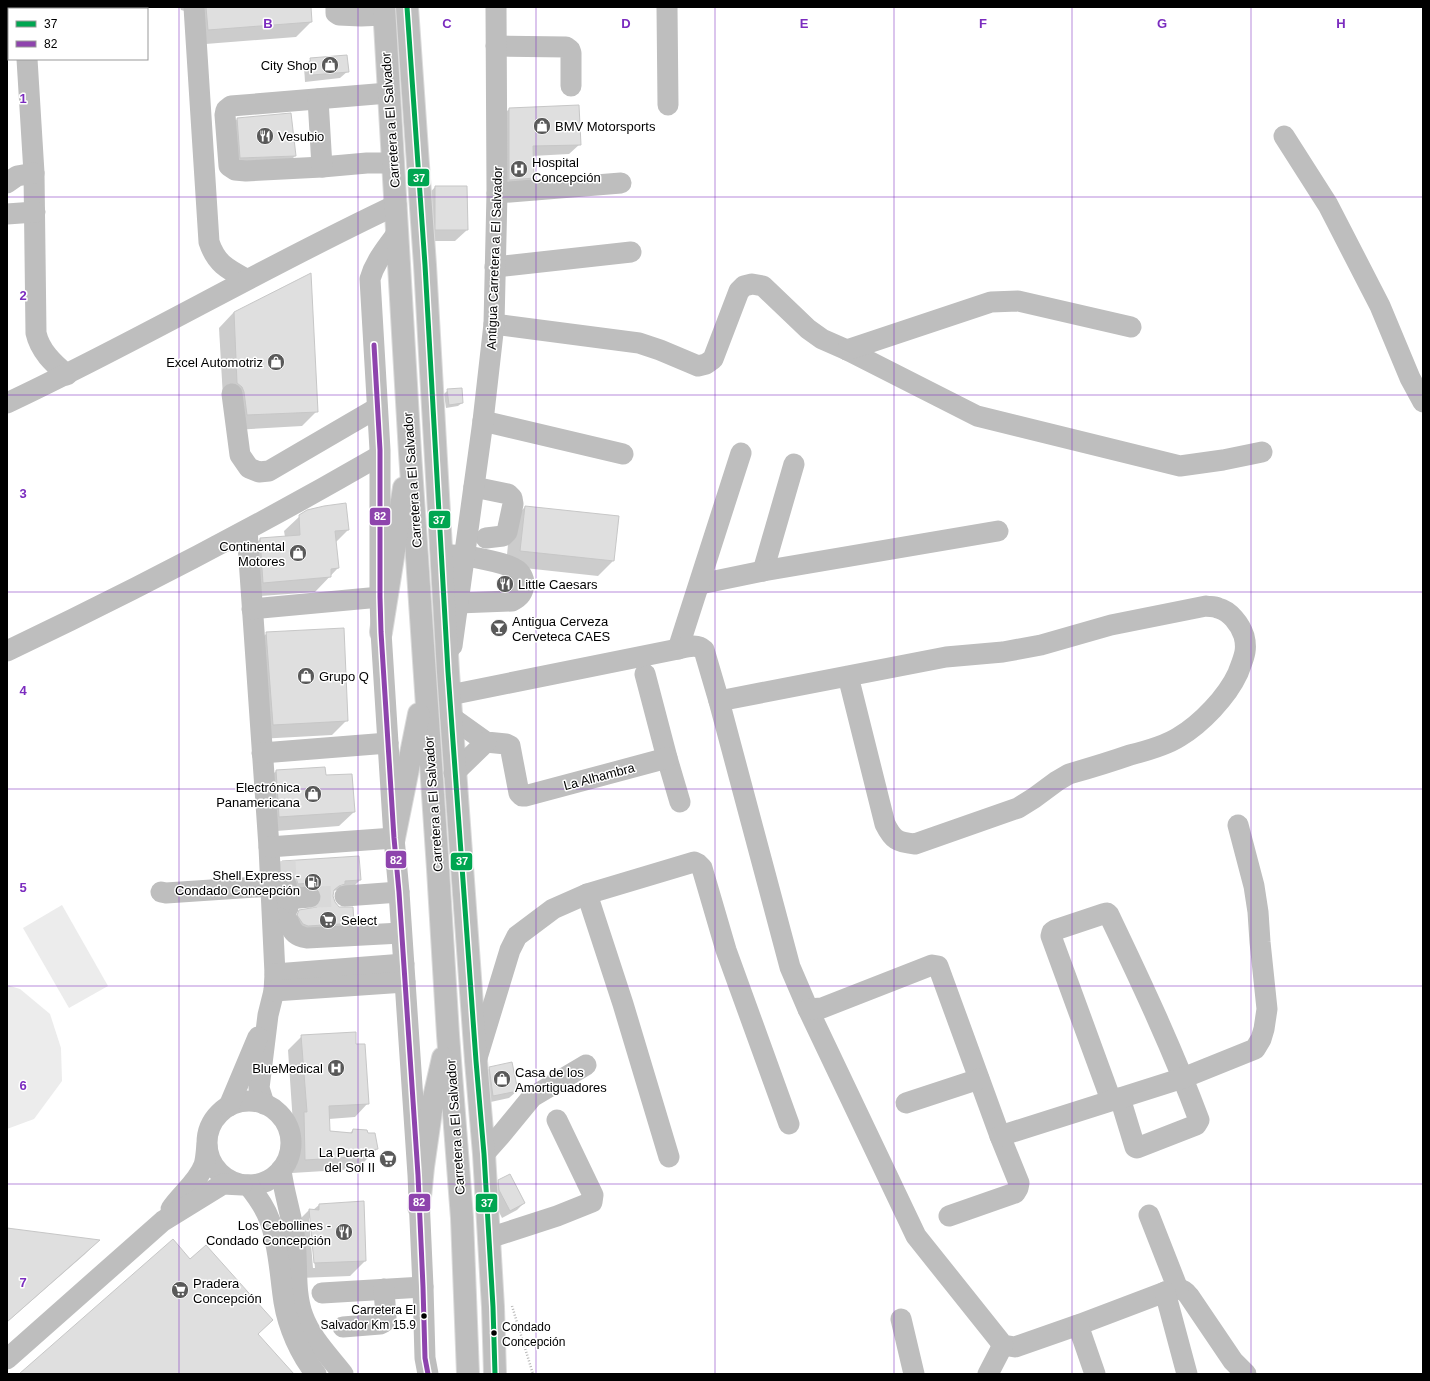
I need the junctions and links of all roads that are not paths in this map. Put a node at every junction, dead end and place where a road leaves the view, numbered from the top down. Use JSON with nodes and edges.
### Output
{"nodes":[{"id":1,"x":194,"y":7,"type":"edge"},
{"id":2,"x":336,"y":7,"type":"edge"},
{"id":3,"x":407,"y":7,"type":"edge"},
{"id":4,"x":496,"y":7,"type":"edge"},
{"id":5,"x":667,"y":7,"type":"edge"},
{"id":6,"x":384,"y":11,"type":"edge"},
{"id":7,"x":496,"y":46,"type":"junction"},
{"id":8,"x":27,"y":60,"type":"edge"},
{"id":9,"x":572,"y":86,"type":"dead end"},
{"id":10,"x":388,"y":92,"type":"junction"},
{"id":11,"x":318,"y":98,"type":"junction"},
{"id":12,"x":668,"y":105,"type":"dead end"},
{"id":13,"x":1284,"y":136,"type":"dead end"},
{"id":14,"x":393,"y":163,"type":"junction"},
{"id":15,"x":322,"y":167,"type":"junction"},
{"id":16,"x":34,"y":173,"type":"junction"},
{"id":17,"x":7,"y":183,"type":"edge"},
{"id":18,"x":621,"y":183,"type":"dead end"},
{"id":19,"x":497,"y":193,"type":"junction"},
{"id":20,"x":420,"y":198,"type":"junction"},
{"id":21,"x":395,"y":202,"type":"junction"},
{"id":22,"x":35,"y":212,"type":"junction"},
{"id":23,"x":7,"y":214,"type":"edge"},
{"id":24,"x":397,"y":233,"type":"junction"},
{"id":25,"x":631,"y":252,"type":"dead end"},
{"id":26,"x":495,"y":267,"type":"junction"},
{"id":27,"x":246,"y":279,"type":"junction"},
{"id":28,"x":494,"y":324,"type":"junction"},
{"id":29,"x":1131,"y":327,"type":"dead end"},
{"id":30,"x":847,"y":350,"type":"junction"},
{"id":31,"x":66,"y":375,"type":"junction"},
{"id":32,"x":232,"y":394,"type":"dead end"},
{"id":33,"x":1423,"y":402,"type":"edge"},
{"id":34,"x":7,"y":403,"type":"edge"},
{"id":35,"x":377,"y":408,"type":"junction"},
{"id":36,"x":483,"y":421,"type":"junction"},
{"id":37,"x":1262,"y":452,"type":"dead end"},
{"id":38,"x":410,"y":453,"type":"junction"},
{"id":39,"x":741,"y":453,"type":"dead end"},
{"id":40,"x":623,"y":454,"type":"dead end"},
{"id":41,"x":379,"y":456,"type":"junction"},
{"id":42,"x":794,"y":464,"type":"dead end"},
{"id":43,"x":474,"y":487,"type":"junction"},
{"id":44,"x":246,"y":530,"type":"junction"},
{"id":45,"x":998,"y":531,"type":"dead end"},
{"id":46,"x":486,"y":538,"type":"dead end"},
{"id":47,"x":441,"y":555,"type":"junction"},
{"id":48,"x":465,"y":555,"type":"junction"},
{"id":49,"x":763,"y":571,"type":"junction"},
{"id":50,"x":700,"y":584,"type":"junction"},
{"id":51,"x":380,"y":597,"type":"junction"},
{"id":52,"x":458,"y":602,"type":"junction"},
{"id":53,"x":252,"y":609,"type":"junction"},
{"id":54,"x":381,"y":632,"type":"junction"},
{"id":55,"x":678,"y":649,"type":"junction"},
{"id":56,"x":7,"y":651,"type":"edge"},
{"id":57,"x":448,"y":672,"type":"junction"},
{"id":58,"x":645,"y":674,"type":"dead end"},
{"id":59,"x":848,"y":676,"type":"junction"},
{"id":60,"x":425,"y":687,"type":"junction"},
{"id":61,"x":450,"y":695,"type":"junction"},
{"id":62,"x":719,"y":701,"type":"junction"},
{"id":63,"x":451,"y":717,"type":"junction"},
{"id":64,"x":486,"y":742,"type":"junction"},
{"id":65,"x":388,"y":743,"type":"junction"},
{"id":66,"x":262,"y":753,"type":"junction"},
{"id":67,"x":667,"y":758,"type":"junction"},
{"id":68,"x":454,"y":773,"type":"junction"},
{"id":69,"x":680,"y":802,"type":"dead end"},
{"id":70,"x":1238,"y":825,"type":"dead end"},
{"id":71,"x":394,"y":838,"type":"junction"},
{"id":72,"x":279,"y":851,"type":"junction"},
{"id":73,"x":161,"y":892,"type":"dead end"},
{"id":74,"x":399,"y":892,"type":"junction"},
{"id":75,"x":587,"y":894,"type":"junction"},
{"id":76,"x":345,"y":896,"type":"tunnel mouth"},
{"id":77,"x":310,"y":897,"type":"tunnel mouth"},
{"id":78,"x":284,"y":900,"type":"junction"},
{"id":79,"x":401,"y":933,"type":"junction"},
{"id":80,"x":404,"y":973,"type":"junction"},
{"id":81,"x":275,"y":982,"type":"junction"},
{"id":82,"x":494,"y":998,"type":"junction"},
{"id":83,"x":472,"y":1004,"type":"junction"},
{"id":84,"x":808,"y":1009,"type":"junction"},
{"id":85,"x":268,"y":1015,"type":"junction"},
{"id":86,"x":448,"y":1035,"type":"junction"},
{"id":87,"x":476,"y":1061,"type":"junction"},
{"id":88,"x":586,"y":1065,"type":"dead end"},
{"id":89,"x":1183,"y":1078,"type":"junction"},
{"id":90,"x":979,"y":1079,"type":"junction"},
{"id":91,"x":1116,"y":1099,"type":"junction"},
{"id":92,"x":906,"y":1103,"type":"dead end"},
{"id":93,"x":264,"y":1104,"type":"junction"},
{"id":94,"x":229,"y":1106,"type":"junction"},
{"id":95,"x":557,"y":1120,"type":"dead end"},
{"id":96,"x":789,"y":1124,"type":"dead end"},
{"id":97,"x":1000,"y":1136,"type":"junction"},
{"id":98,"x":206,"y":1146,"type":"junction"},
{"id":99,"x":484,"y":1154,"type":"junction"},
{"id":100,"x":669,"y":1156,"type":"dead end"},
{"id":101,"x":281,"y":1170,"type":"junction"},
{"id":102,"x":245,"y":1185,"type":"junction"},
{"id":103,"x":419,"y":1207,"type":"junction"},
{"id":104,"x":1149,"y":1215,"type":"dead end"},
{"id":105,"x":949,"y":1216,"type":"dead end"},
{"id":106,"x":163,"y":1221,"type":"junction"},
{"id":107,"x":489,"y":1238,"type":"junction"},
{"id":108,"x":296,"y":1265,"type":"junction"},
{"id":109,"x":423,"y":1287,"type":"junction"},
{"id":110,"x":384,"y":1289,"type":"junction"},
{"id":111,"x":1171,"y":1290,"type":"junction"},
{"id":112,"x":322,"y":1293,"type":"dead end"},
{"id":113,"x":284,"y":1303,"type":"junction"},
{"id":114,"x":901,"y":1319,"type":"dead end"},
{"id":115,"x":1078,"y":1325,"type":"junction"},
{"id":116,"x":342,"y":1327,"type":"dead end"},
{"id":117,"x":1003,"y":1345,"type":"junction"},
{"id":118,"x":7,"y":1359,"type":"edge"},
{"id":119,"x":423,"y":1369,"type":"edge"},
{"id":120,"x":316,"y":1374,"type":"edge"},
{"id":121,"x":343,"y":1374,"type":"edge"},
{"id":122,"x":468,"y":1374,"type":"edge"},
{"id":123,"x":495,"y":1374,"type":"edge"},
{"id":124,"x":914,"y":1374,"type":"edge"},
{"id":125,"x":988,"y":1374,"type":"edge"},
{"id":126,"x":1095,"y":1374,"type":"edge"},
{"id":127,"x":1187,"y":1374,"type":"edge"},
{"id":128,"x":1246,"y":1374,"type":"edge"}],
"edges":[{"from":1,"to":27,"type":"street"},
{"from":2,"to":6,"type":"street"},
{"from":3,"to":20,"type":"highway","name":"Carretera a El Salvador"},
{"from":4,"to":7,"type":"street","name":"Antigua Carretera a El Salvador"},
{"from":5,"to":12,"type":"street"},
{"from":6,"to":10,"type":"highway","name":"Carretera a El Salvador"},
{"from":7,"to":9,"type":"street"},
{"from":7,"to":19,"type":"street","name":"Antigua Carretera a El Salvador"},
{"from":8,"to":16,"type":"street"},
{"from":10,"to":11,"type":"street"},
{"from":10,"to":14,"type":"highway","name":"Carretera a El Salvador"},
{"from":11,"to":15,"type":"street"},
{"from":11,"to":15,"type":"street"},
{"from":13,"to":33,"type":"street"},
{"from":14,"to":15,"type":"street"},
{"from":14,"to":21,"type":"highway","name":"Carretera a El Salvador"},
{"from":16,"to":17,"type":"street"},
{"from":16,"to":22,"type":"street"},
{"from":18,"to":19,"type":"street"},
{"from":19,"to":26,"type":"street","name":"Antigua Carretera a El Salvador"},
{"from":20,"to":21,"type":"highway"},
{"from":20,"to":47,"type":"highway","name":"Carretera a El Salvador"},
{"from":21,"to":24,"type":"highway","name":"Carretera a El Salvador"},
{"from":21,"to":27,"type":"street"},
{"from":22,"to":23,"type":"street"},
{"from":22,"to":31,"type":"street"},
{"from":24,"to":35,"type":"street"},
{"from":24,"to":38,"type":"highway","name":"Carretera a El Salvador"},
{"from":25,"to":26,"type":"street"},
{"from":26,"to":28,"type":"street","name":"Antigua Carretera a El Salvador"},
{"from":27,"to":31,"type":"street"},
{"from":28,"to":30,"type":"street"},
{"from":28,"to":36,"type":"street","name":"Antigua Carretera a El Salvador"},
{"from":29,"to":30,"type":"street"},
{"from":30,"to":37,"type":"street"},
{"from":31,"to":34,"type":"street"},
{"from":32,"to":35,"type":"street"},
{"from":35,"to":41,"type":"street"},
{"from":36,"to":40,"type":"street"},
{"from":36,"to":43,"type":"street","name":"Antigua Carretera a El Salvador"},
{"from":38,"to":54,"type":"highway"},
{"from":38,"to":60,"type":"highway","name":"Carretera a El Salvador"},
{"from":39,"to":50,"type":"street"},
{"from":41,"to":44,"type":"street"},
{"from":41,"to":51,"type":"street"},
{"from":42,"to":49,"type":"street"},
{"from":43,"to":46,"type":"street"},
{"from":43,"to":48,"type":"street","name":"Antigua Carretera a El Salvador"},
{"from":44,"to":53,"type":"street"},
{"from":44,"to":56,"type":"street"},
{"from":45,"to":49,"type":"street"},
{"from":47,"to":48,"type":"street"},
{"from":47,"to":57,"type":"highway","name":"Carretera a El Salvador"},
{"from":48,"to":52,"type":"street","name":"Antigua Carretera a El Salvador"},
{"from":48,"to":52,"type":"street"},
{"from":49,"to":50,"type":"street"},
{"from":50,"to":55,"type":"street"},
{"from":51,"to":53,"type":"street"},
{"from":51,"to":54,"type":"street"},
{"from":52,"to":57,"type":"street","name":"Antigua Carretera a El Salvador"},
{"from":53,"to":66,"type":"street"},
{"from":54,"to":65,"type":"street"},
{"from":55,"to":61,"type":"street"},
{"from":55,"to":62,"type":"street"},
{"from":57,"to":61,"type":"highway","name":"Carretera a El Salvador"},
{"from":58,"to":67,"type":"street"},
{"from":59,"to":59,"type":"street"},
{"from":59,"to":62,"type":"street"},
{"from":60,"to":71,"type":"highway"},
{"from":60,"to":86,"type":"highway","name":"Carretera a El Salvador"},
{"from":61,"to":63,"type":"highway","name":"Carretera a El Salvador"},
{"from":62,"to":84,"type":"street"},
{"from":63,"to":64,"type":"street","name":"La Alhambra"},
{"from":63,"to":68,"type":"highway","name":"Carretera a El Salvador"},
{"from":64,"to":67,"type":"street","name":"La Alhambra"},
{"from":64,"to":68,"type":"street"},
{"from":65,"to":66,"type":"street"},
{"from":65,"to":71,"type":"street"},
{"from":66,"to":72,"type":"street"},
{"from":67,"to":69,"type":"street"},
{"from":68,"to":83,"type":"highway","name":"Carretera a El Salvador"},
{"from":70,"to":89,"type":"street"},
{"from":71,"to":72,"type":"street"},
{"from":71,"to":74,"type":"street"},
{"from":72,"to":78,"type":"street"},
{"from":73,"to":78,"type":"street"},
{"from":74,"to":76,"type":"street"},
{"from":74,"to":79,"type":"street"},
{"from":75,"to":82,"type":"street"},
{"from":75,"to":96,"type":"street"},
{"from":75,"to":100,"type":"street"},
{"from":77,"to":78,"type":"street"},
{"from":78,"to":79,"type":"street"},
{"from":78,"to":81,"type":"street"},
{"from":79,"to":80,"type":"street"},
{"from":80,"to":81,"type":"street"},
{"from":80,"to":103,"type":"street"},
{"from":81,"to":85,"type":"street"},
{"from":82,"to":83,"type":"street"},
{"from":82,"to":87,"type":"street"},
{"from":83,"to":87,"type":"highway","name":"Carretera a El Salvador"},
{"from":84,"to":90,"type":"street"},
{"from":84,"to":117,"type":"street"},
{"from":85,"to":93,"type":"street"},
{"from":85,"to":94,"type":"street"},
{"from":86,"to":103,"type":"highway"},
{"from":86,"to":122,"type":"highway","name":"Carretera a El Salvador"},
{"from":87,"to":99,"type":"highway","name":"Carretera a El Salvador"},
{"from":88,"to":99,"type":"street"},
{"from":89,"to":91,"type":"street"},
{"from":89,"to":91,"type":"street"},
{"from":89,"to":91,"type":"street"},
{"from":90,"to":92,"type":"street"},
{"from":90,"to":97,"type":"street"},
{"from":91,"to":97,"type":"street"},
{"from":93,"to":94,"type":"street"},
{"from":93,"to":101,"type":"street"},
{"from":94,"to":98,"type":"street"},
{"from":95,"to":107,"type":"street"},
{"from":97,"to":105,"type":"street"},
{"from":98,"to":102,"type":"street"},
{"from":98,"to":106,"type":"street"},
{"from":99,"to":107,"type":"highway","name":"Carretera a El Salvador"},
{"from":101,"to":102,"type":"street"},
{"from":101,"to":108,"type":"street"},
{"from":102,"to":106,"type":"street"},
{"from":102,"to":113,"type":"street"},
{"from":103,"to":109,"type":"street"},
{"from":104,"to":111,"type":"street"},
{"from":106,"to":118,"type":"street"},
{"from":107,"to":123,"type":"highway","name":"Carretera a El Salvador"},
{"from":108,"to":113,"type":"street"},
{"from":108,"to":121,"type":"street"},
{"from":109,"to":110,"type":"street"},
{"from":109,"to":119,"type":"street"},
{"from":110,"to":112,"type":"street"},
{"from":110,"to":116,"type":"street"},
{"from":111,"to":115,"type":"street"},
{"from":111,"to":127,"type":"street"},
{"from":111,"to":128,"type":"street"},
{"from":113,"to":120,"type":"street"},
{"from":114,"to":124,"type":"street"},
{"from":115,"to":117,"type":"street"},
{"from":115,"to":126,"type":"street"},
{"from":117,"to":125,"type":"street"}]}
